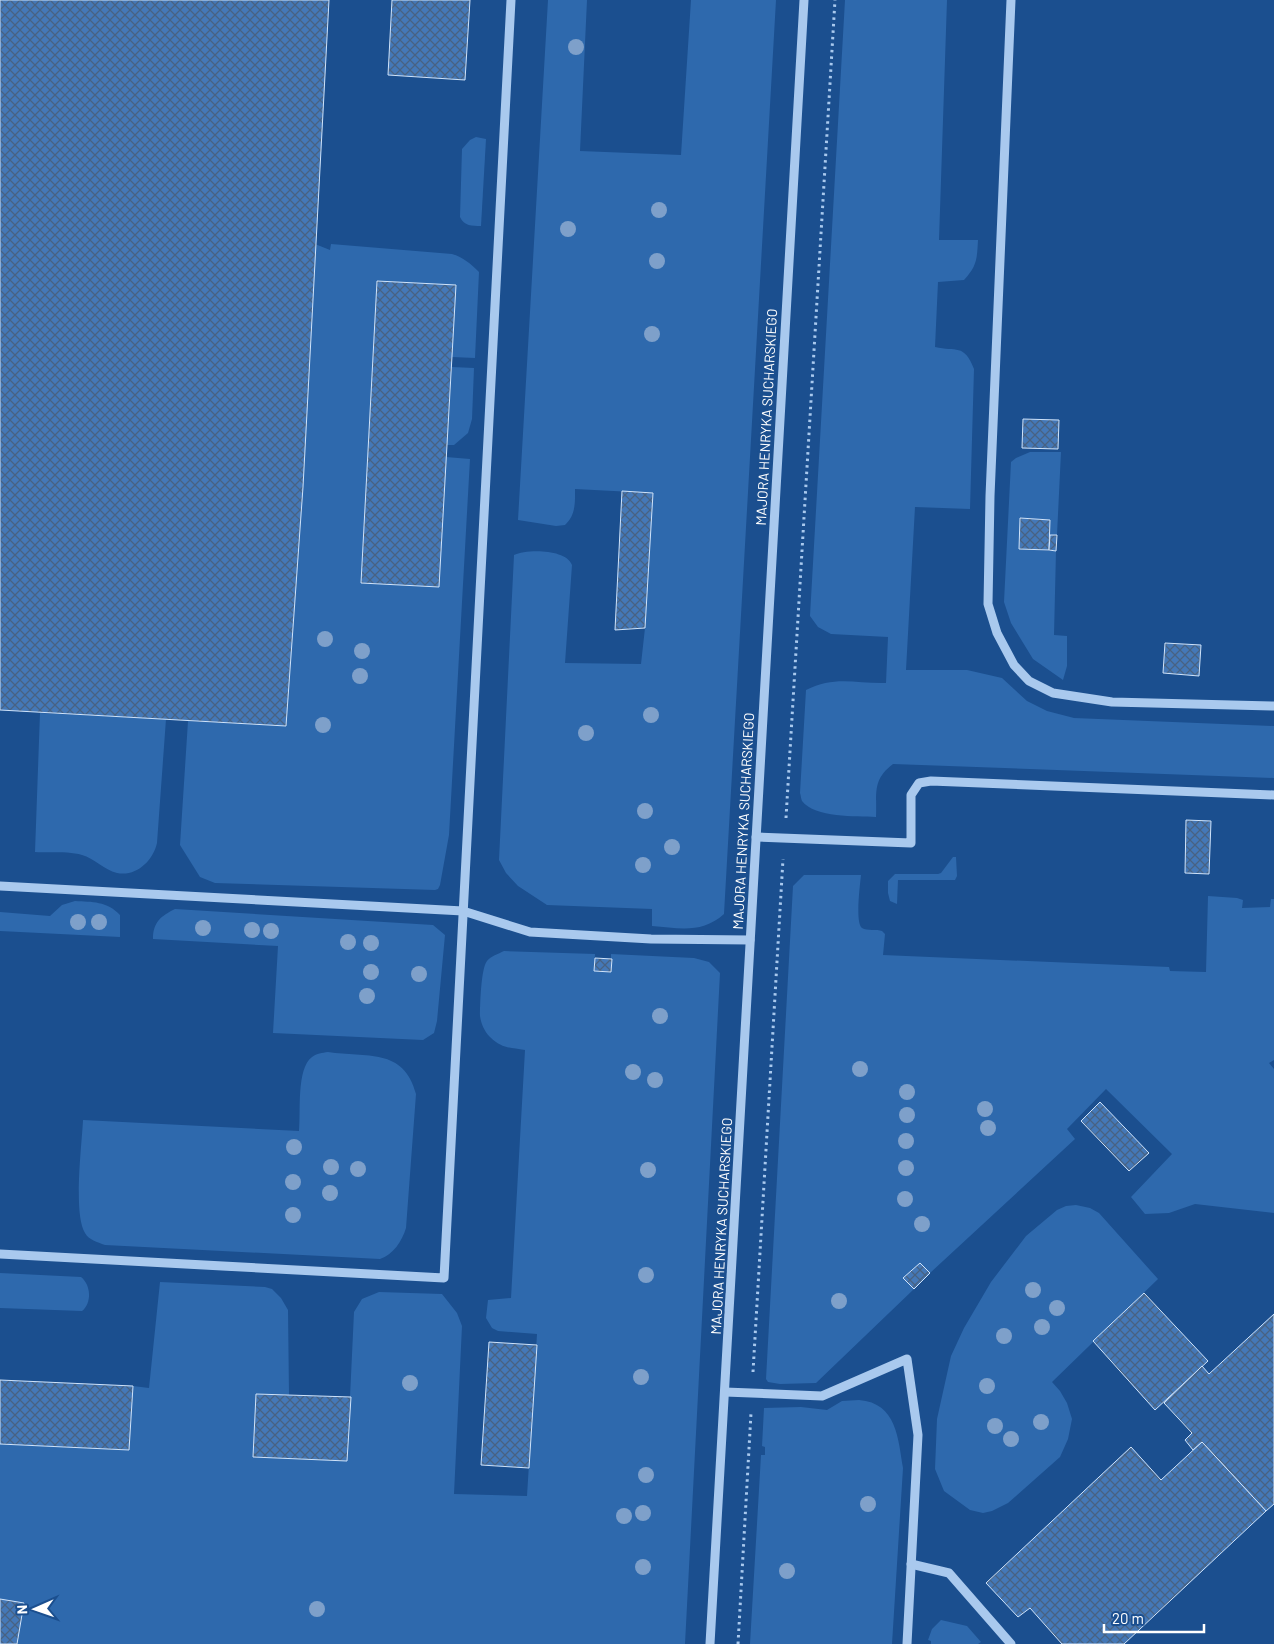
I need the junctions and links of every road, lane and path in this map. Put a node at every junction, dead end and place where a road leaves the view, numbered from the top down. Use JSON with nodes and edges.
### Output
{"nodes":[{"id":1,"x":511,"y":0,"type":"edge"},
{"id":2,"x":804,"y":0,"type":"edge"},
{"id":3,"x":1012,"y":0,"type":"edge"},
{"id":4,"x":1274,"y":706,"type":"edge"},
{"id":5,"x":1274,"y":795,"type":"edge"},
{"id":6,"x":756,"y":837,"type":"junction"},
{"id":7,"x":0,"y":886,"type":"edge"},
{"id":8,"x":463,"y":911,"type":"junction"},
{"id":9,"x":750,"y":940,"type":"junction"},
{"id":10,"x":0,"y":1254,"type":"edge"},
{"id":11,"x":725,"y":1392,"type":"junction"},
{"id":12,"x":911,"y":1564,"type":"junction"},
{"id":13,"x":710,"y":1644,"type":"edge"},
{"id":14,"x":907,"y":1644,"type":"edge"},
{"id":15,"x":1010,"y":1644,"type":"edge"}],
"edges":[{"from":1,"to":8,"type":"street"},
{"from":2,"to":6,"type":"street","name":"MAJORA HENRYKA SUCHARSKIEGO"},
{"from":3,"to":4,"type":"street"},
{"from":5,"to":6,"type":"street"},
{"from":6,"to":9,"type":"street","name":"MAJORA HENRYKA SUCHARSKIEGO"},
{"from":7,"to":8,"type":"street"},
{"from":8,"to":9,"type":"street"},
{"from":8,"to":10,"type":"street"},
{"from":9,"to":11,"type":"street","name":"MAJORA HENRYKA SUCHARSKIEGO"},
{"from":11,"to":12,"type":"street"},
{"from":11,"to":13,"type":"street","name":"MAJORA HENRYKA SUCHARSKIEGO"},
{"from":12,"to":14,"type":"street"},
{"from":12,"to":15,"type":"street"}]}
